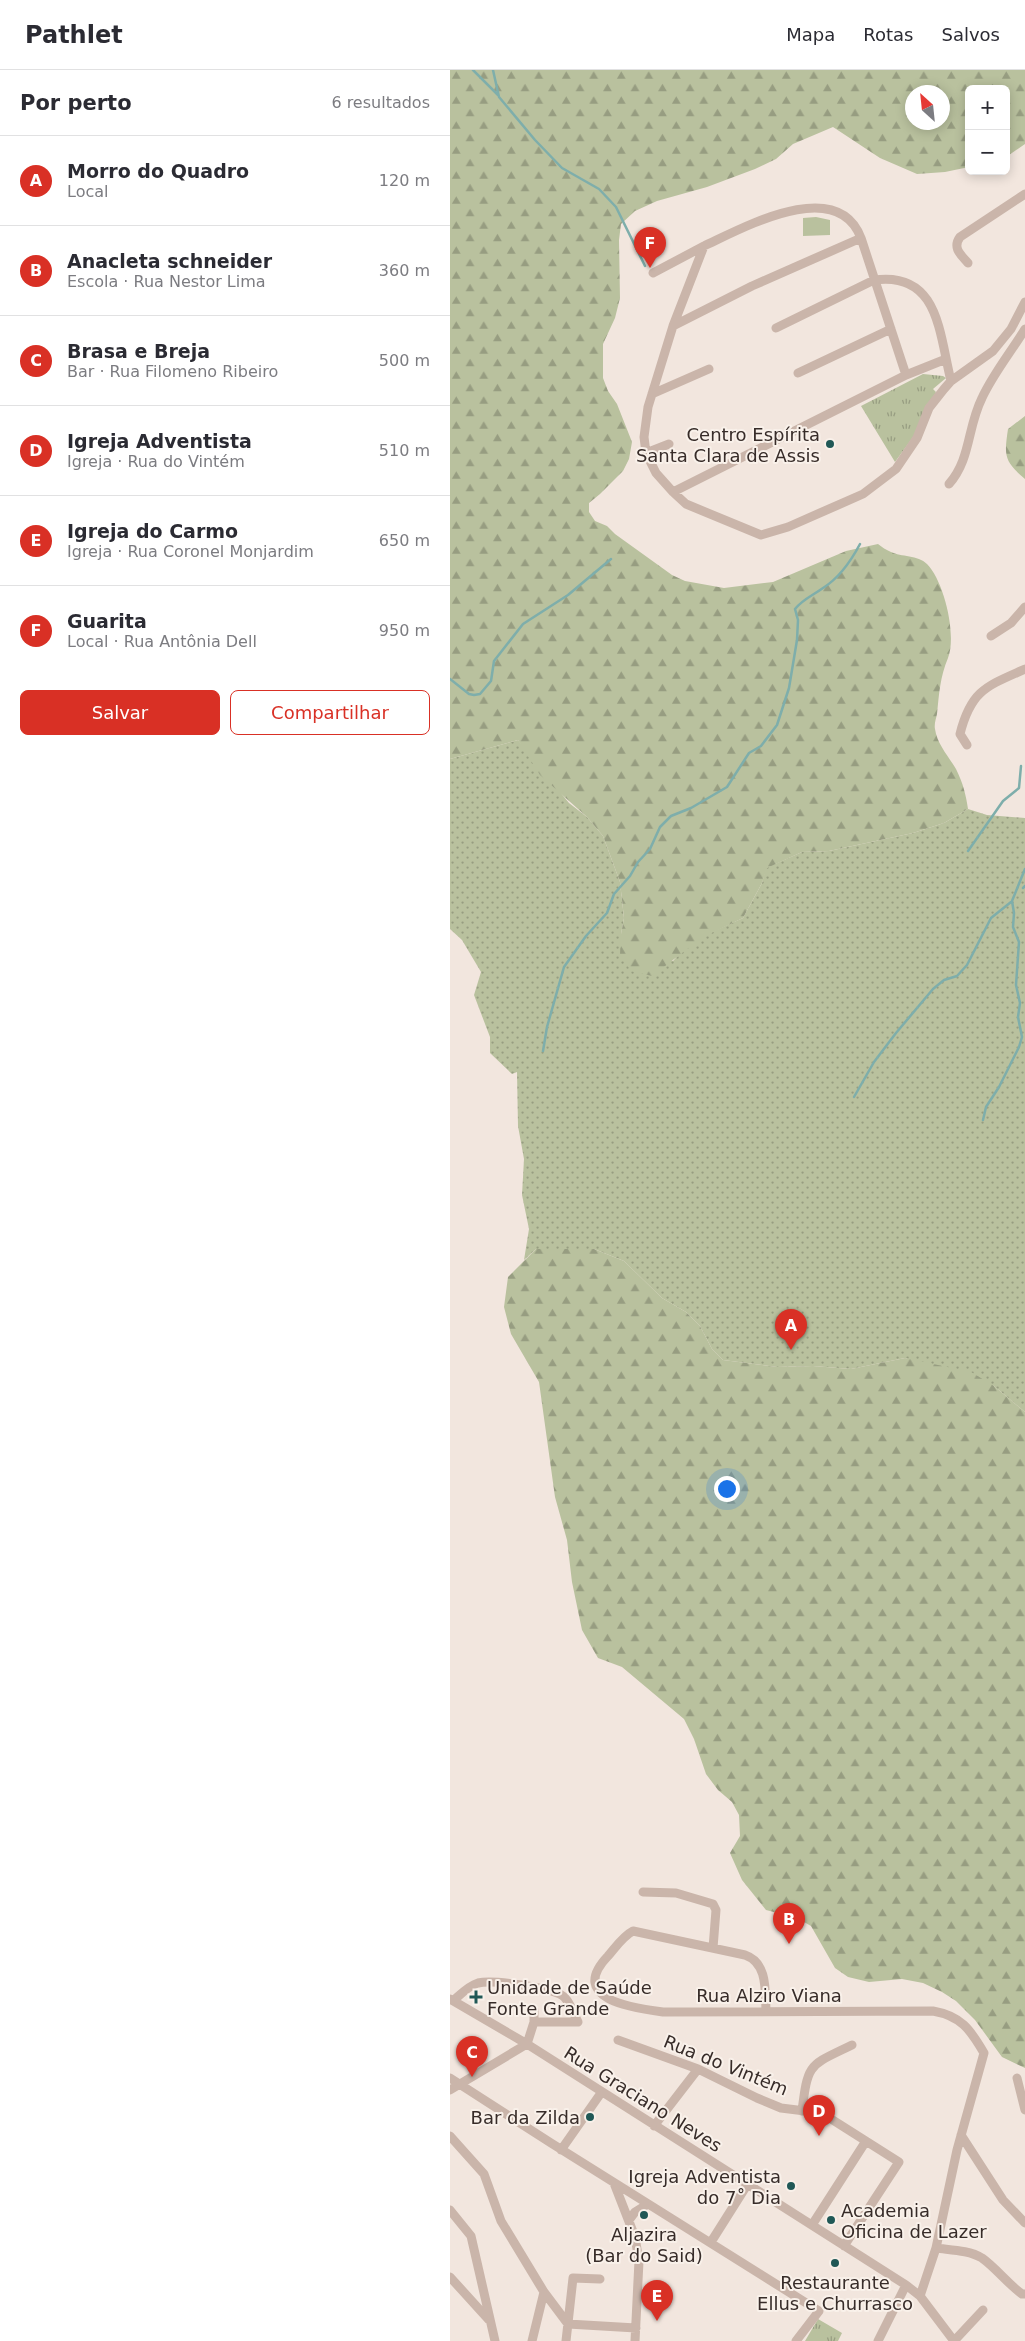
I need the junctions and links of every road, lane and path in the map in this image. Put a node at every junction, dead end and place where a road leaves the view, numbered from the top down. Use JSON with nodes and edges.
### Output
{"nodes":[{"id":1,"x":1025,"y":194,"type":"edge"},
{"id":2,"x":859,"y":234,"type":"junction"},
{"id":3,"x":704,"y":246,"type":"junction"},
{"id":4,"x":968,"y":263,"type":"dead end"},
{"id":5,"x":653,"y":273,"type":"dead end"},
{"id":6,"x":874,"y":280,"type":"junction"},
{"id":7,"x":1025,"y":302,"type":"edge"},
{"id":8,"x":673,"y":326,"type":"junction"},
{"id":9,"x":776,"y":328,"type":"dead end"},
{"id":10,"x":891,"y":329,"type":"junction"},
{"id":11,"x":1025,"y":329,"type":"edge"},
{"id":12,"x":946,"y":359,"type":"junction"},
{"id":13,"x":709,"y":369,"type":"dead end"},
{"id":14,"x":798,"y":374,"type":"dead end"},
{"id":15,"x":906,"y":375,"type":"junction"},
{"id":16,"x":951,"y":380,"type":"junction"},
{"id":17,"x":652,"y":394,"type":"junction"},
{"id":18,"x":669,"y":444,"type":"dead end"},
{"id":19,"x":646,"y":453,"type":"junction"},
{"id":20,"x":949,"y":484,"type":"dead end"},
{"id":21,"x":672,"y":492,"type":"junction"},
{"id":22,"x":1025,"y":607,"type":"edge"},
{"id":23,"x":990,"y":636,"type":"dead end"},
{"id":24,"x":1025,"y":669,"type":"edge"},
{"id":25,"x":967,"y":745,"type":"dead end"},
{"id":26,"x":644,"y":1892,"type":"dead end"},
{"id":27,"x":713,"y":1948,"type":"junction"},
{"id":28,"x":451,"y":2000,"type":"edge"},
{"id":29,"x":534,"y":2010,"type":"dead end"},
{"id":30,"x":766,"y":2011,"type":"junction"},
{"id":31,"x":534,"y":2022,"type":"junction"},
{"id":32,"x":618,"y":2040,"type":"dead end"},
{"id":33,"x":527,"y":2044,"type":"junction"},
{"id":34,"x":852,"y":2045,"type":"dead end"},
{"id":35,"x":698,"y":2069,"type":"junction"},
{"id":36,"x":450,"y":2078,"type":"edge"},
{"id":37,"x":1017,"y":2078,"type":"dead end"},
{"id":38,"x":460,"y":2084,"type":"junction"},
{"id":39,"x":450,"y":2090,"type":"edge"},
{"id":40,"x":601,"y":2092,"type":"junction"},
{"id":41,"x":1025,"y":2110,"type":"edge"},
{"id":42,"x":802,"y":2111,"type":"junction"},
{"id":43,"x":654,"y":2126,"type":"junction"},
{"id":44,"x":961,"y":2135,"type":"junction"},
{"id":45,"x":450,"y":2136,"type":"edge"},
{"id":46,"x":866,"y":2141,"type":"junction"},
{"id":47,"x":562,"y":2150,"type":"junction"},
{"id":48,"x":614,"y":2183,"type":"junction"},
{"id":49,"x":747,"y":2185,"type":"junction"},
{"id":50,"x":648,"y":2204,"type":"junction"},
{"id":51,"x":450,"y":2210,"type":"edge"},
{"id":52,"x":629,"y":2220,"type":"junction"},
{"id":53,"x":1025,"y":2223,"type":"edge"},
{"id":54,"x":812,"y":2225,"type":"junction"},
{"id":55,"x":711,"y":2242,"type":"junction"},
{"id":56,"x":844,"y":2246,"type":"junction"},
{"id":57,"x":936,"y":2248,"type":"junction"},
{"id":58,"x":450,"y":2277,"type":"edge"},
{"id":59,"x":600,"y":2280,"type":"dead end"},
{"id":60,"x":906,"y":2285,"type":"junction"},
{"id":61,"x":544,"y":2292,"type":"junction"},
{"id":62,"x":1025,"y":2294,"type":"edge"},
{"id":63,"x":920,"y":2296,"type":"junction"},
{"id":64,"x":983,"y":2310,"type":"dead end"},
{"id":65,"x":489,"y":2320,"type":"junction"},
{"id":66,"x":568,"y":2324,"type":"junction"},
{"id":67,"x":636,"y":2328,"type":"junction"},
{"id":68,"x":495,"y":2341,"type":"edge"},
{"id":69,"x":532,"y":2341,"type":"edge"},
{"id":70,"x":566,"y":2341,"type":"edge"},
{"id":71,"x":635,"y":2341,"type":"edge"},
{"id":72,"x":796,"y":2341,"type":"edge"},
{"id":73,"x":878,"y":2341,"type":"edge"},
{"id":74,"x":954,"y":2341,"type":"edge"}],
"edges":[{"from":1,"to":4,"type":"street"},
{"from":2,"to":3,"type":"street"},
{"from":2,"to":6,"type":"street"},
{"from":2,"to":8,"type":"street"},
{"from":3,"to":5,"type":"street"},
{"from":3,"to":8,"type":"street"},
{"from":6,"to":9,"type":"street"},
{"from":6,"to":10,"type":"street"},
{"from":6,"to":12,"type":"street"},
{"from":7,"to":16,"type":"street"},
{"from":8,"to":17,"type":"street"},
{"from":10,"to":14,"type":"street"},
{"from":10,"to":15,"type":"street"},
{"from":11,"to":20,"type":"street"},
{"from":12,"to":15,"type":"street"},
{"from":12,"to":16,"type":"street"},
{"from":13,"to":17,"type":"street"},
{"from":15,"to":21,"type":"street"},
{"from":16,"to":21,"type":"street"},
{"from":17,"to":19,"type":"street"},
{"from":18,"to":19,"type":"street"},
{"from":19,"to":21,"type":"street"},
{"from":22,"to":23,"type":"street"},
{"from":24,"to":25,"type":"street"},
{"from":26,"to":27,"type":"street"},
{"from":27,"to":30,"type":"street"},
{"from":27,"to":30,"type":"street","name":"Rua Alziro Viana"},
{"from":28,"to":31,"type":"street"},
{"from":28,"to":33,"type":"street","name":"Rua Graciano Neves"},
{"from":29,"to":31,"type":"street"},
{"from":30,"to":44,"type":"street","name":"Rua Alziro Viana"},
{"from":31,"to":33,"type":"street"},
{"from":32,"to":35,"type":"street","name":"Rua do Vintém"},
{"from":33,"to":38,"type":"street"},
{"from":33,"to":40,"type":"street","name":"Rua Graciano Neves"},
{"from":34,"to":42,"type":"street"},
{"from":35,"to":42,"type":"street","name":"Rua do Vintém"},
{"from":35,"to":43,"type":"street"},
{"from":36,"to":38,"type":"street"},
{"from":37,"to":41,"type":"street"},
{"from":38,"to":39,"type":"street"},
{"from":38,"to":47,"type":"street"},
{"from":40,"to":43,"type":"street","name":"Rua Graciano Neves"},
{"from":40,"to":47,"type":"street"},
{"from":42,"to":46,"type":"street","name":"Rua do Vintém"},
{"from":43,"to":49,"type":"street","name":"Rua Graciano Neves"},
{"from":44,"to":53,"type":"street"},
{"from":44,"to":57,"type":"street"},
{"from":45,"to":61,"type":"street"},
{"from":46,"to":54,"type":"street"},
{"from":46,"to":56,"type":"street","name":"Rua do Vintém"},
{"from":47,"to":48,"type":"street"},
{"from":48,"to":50,"type":"street"},
{"from":48,"to":52,"type":"street"},
{"from":49,"to":54,"type":"street","name":"Rua Graciano Neves"},
{"from":49,"to":55,"type":"street"},
{"from":50,"to":52,"type":"street"},
{"from":50,"to":55,"type":"street"},
{"from":51,"to":65,"type":"street"},
{"from":52,"to":67,"type":"street"},
{"from":54,"to":56,"type":"street","name":"Rua Graciano Neves"},
{"from":55,"to":72,"type":"street"},
{"from":56,"to":60,"type":"street","name":"Rua Graciano Neves"},
{"from":57,"to":62,"type":"street"},
{"from":57,"to":63,"type":"street"},
{"from":58,"to":65,"type":"street"},
{"from":59,"to":66,"type":"street"},
{"from":60,"to":63,"type":"street","name":"Rua Graciano Neves"},
{"from":60,"to":73,"type":"street"},
{"from":61,"to":66,"type":"street"},
{"from":61,"to":69,"type":"street"},
{"from":63,"to":74,"type":"street","name":"Rua Graciano Neves"},
{"from":64,"to":74,"type":"street"},
{"from":65,"to":68,"type":"street"},
{"from":66,"to":67,"type":"street"},
{"from":66,"to":70,"type":"street"},
{"from":67,"to":71,"type":"street"}]}
